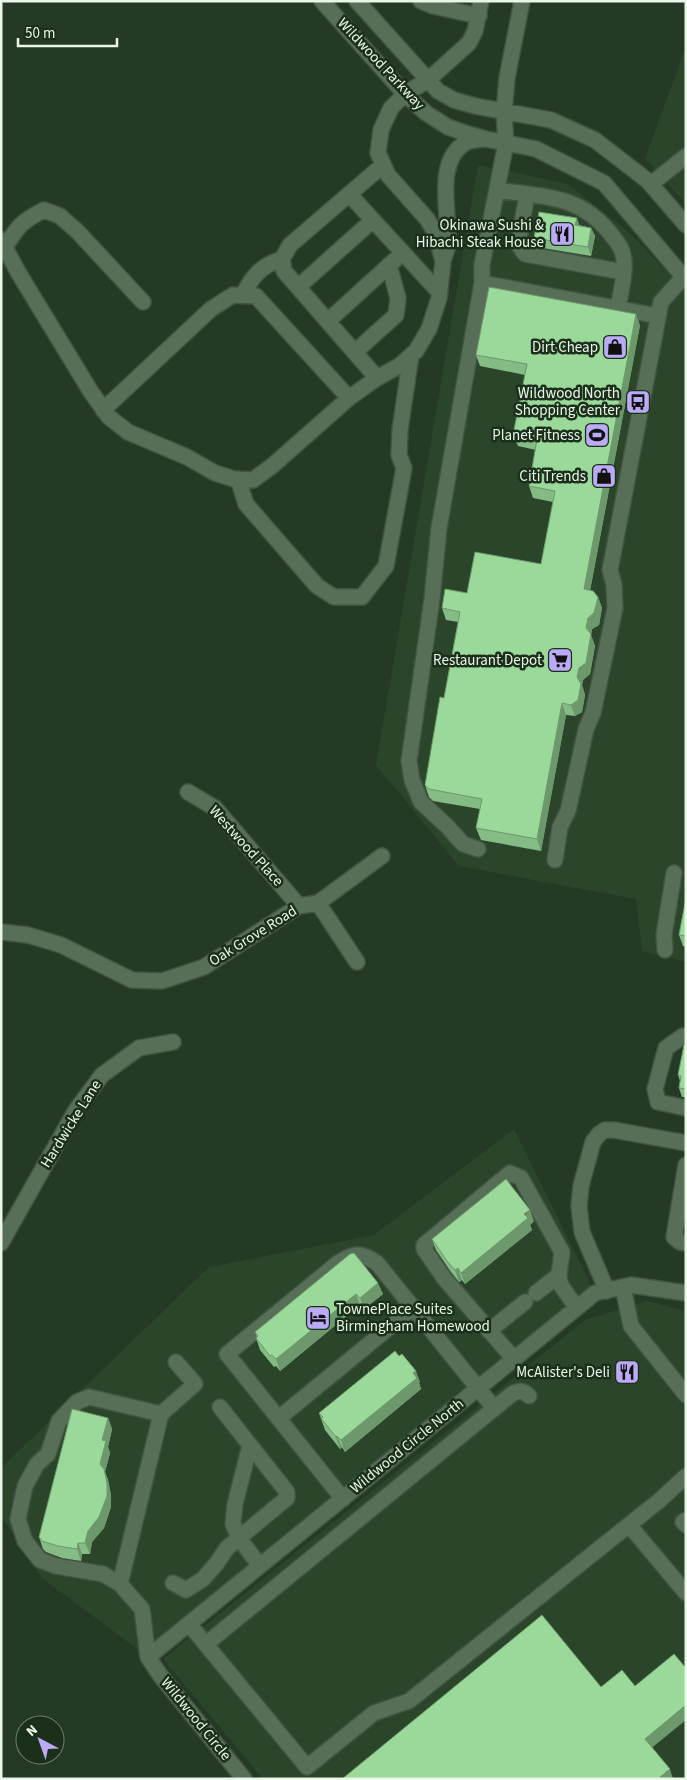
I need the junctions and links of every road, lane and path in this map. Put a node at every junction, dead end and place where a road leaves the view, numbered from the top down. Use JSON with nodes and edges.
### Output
{"nodes":[{"id":1,"x":322,"y":1,"type":"edge"},
{"id":2,"x":357,"y":1,"type":"edge"},
{"id":3,"x":420,"y":1,"type":"edge"},
{"id":4,"x":522,"y":1,"type":"edge"},
{"id":5,"x":444,"y":5,"type":"edge"},
{"id":6,"x":480,"y":9,"type":"edge"},
{"id":7,"x":428,"y":80,"type":"junction"},
{"id":8,"x":405,"y":94,"type":"junction"},
{"id":9,"x":504,"y":112,"type":"junction"},
{"id":10,"x":486,"y":139,"type":"junction"},
{"id":11,"x":506,"y":143,"type":"junction"},
{"id":12,"x":686,"y":156,"type":"edge"},
{"id":13,"x":383,"y":165,"type":"junction"},
{"id":14,"x":651,"y":184,"type":"junction"},
{"id":15,"x":497,"y":190,"type":"junction"},
{"id":16,"x":349,"y":194,"type":"junction"},
{"id":17,"x":527,"y":195,"type":"junction"},
{"id":18,"x":684,"y":219,"type":"edge"},
{"id":19,"x":373,"y":220,"type":"junction"},
{"id":20,"x":3,"y":244,"type":"edge"},
{"id":21,"x":403,"y":252,"type":"junction"},
{"id":22,"x":282,"y":259,"type":"junction"},
{"id":23,"x":444,"y":261,"type":"junction"},
{"id":24,"x":389,"y":265,"type":"junction"},
{"id":25,"x":624,"y":272,"type":"junction"},
{"id":26,"x":685,"y":276,"type":"edge"},
{"id":27,"x":482,"y":283,"type":"junction"},
{"id":28,"x":298,"y":287,"type":"junction"},
{"id":29,"x":439,"y":292,"type":"junction"},
{"id":30,"x":243,"y":296,"type":"junction"},
{"id":31,"x":143,"y":302,"type":"dead end"},
{"id":32,"x":618,"y":309,"type":"junction"},
{"id":33,"x":658,"y":316,"type":"junction"},
{"id":34,"x":328,"y":320,"type":"junction"},
{"id":35,"x":355,"y":352,"type":"junction"},
{"id":36,"x":411,"y":355,"type":"junction"},
{"id":37,"x":377,"y":378,"type":"junction"},
{"id":38,"x":349,"y":398,"type":"junction"},
{"id":39,"x":103,"y":410,"type":"junction"},
{"id":40,"x":238,"y":479,"type":"junction"},
{"id":41,"x":188,"y":792,"type":"dead end"},
{"id":42,"x":478,"y":849,"type":"dead end"},
{"id":43,"x":382,"y":856,"type":"dead end"},
{"id":44,"x":556,"y":860,"type":"dead end"},
{"id":45,"x":674,"y":873,"type":"edge"},
{"id":46,"x":318,"y":903,"type":"junction"},
{"id":47,"x":299,"y":906,"type":"junction"},
{"id":48,"x":1,"y":932,"type":"edge"},
{"id":49,"x":665,"y":950,"type":"dead end"},
{"id":50,"x":357,"y":962,"type":"dead end"},
{"id":51,"x":686,"y":1036,"type":"edge"},
{"id":52,"x":173,"y":1042,"type":"dead end"},
{"id":53,"x":686,"y":1108,"type":"edge"},
{"id":54,"x":686,"y":1144,"type":"edge"},
{"id":55,"x":686,"y":1165,"type":"edge"},
{"id":56,"x":1,"y":1243,"type":"edge"},
{"id":57,"x":686,"y":1243,"type":"edge"},
{"id":58,"x":559,"y":1275,"type":"junction"},
{"id":59,"x":622,"y":1287,"type":"junction"},
{"id":60,"x":606,"y":1290,"type":"junction"},
{"id":61,"x":686,"y":1293,"type":"edge"},
{"id":62,"x":414,"y":1307,"type":"junction"},
{"id":63,"x":577,"y":1308,"type":"junction"},
{"id":64,"x":489,"y":1331,"type":"junction"},
{"id":65,"x":514,"y":1359,"type":"junction"},
{"id":66,"x":176,"y":1362,"type":"dead end"},
{"id":67,"x":478,"y":1388,"type":"junction"},
{"id":68,"x":529,"y":1396,"type":"dead end"},
{"id":69,"x":686,"y":1396,"type":"edge"},
{"id":70,"x":220,"y":1407,"type":"dead end"},
{"id":71,"x":494,"y":1408,"type":"junction"},
{"id":72,"x":161,"y":1414,"type":"junction"},
{"id":73,"x":279,"y":1418,"type":"junction"},
{"id":74,"x":250,"y":1445,"type":"junction"},
{"id":75,"x":686,"y":1476,"type":"edge"},
{"id":76,"x":343,"y":1498,"type":"junction"},
{"id":77,"x":686,"y":1520,"type":"edge"},
{"id":78,"x":629,"y":1525,"type":"junction"},
{"id":79,"x":686,"y":1525,"type":"edge"},
{"id":80,"x":239,"y":1538,"type":"junction"},
{"id":81,"x":260,"y":1566,"type":"junction"},
{"id":82,"x":173,"y":1583,"type":"dead end"},
{"id":83,"x":120,"y":1584,"type":"junction"},
{"id":84,"x":686,"y":1593,"type":"edge"},
{"id":85,"x":189,"y":1624,"type":"junction"},
{"id":86,"x":206,"y":1644,"type":"junction"},
{"id":87,"x":148,"y":1658,"type":"junction"},
{"id":88,"x":311,"y":1773,"type":"edge"},
{"id":89,"x":244,"y":1779,"type":"edge"}],
"edges":[{"from":1,"to":8,"type":"street","name":"Wildwood Parkway"},
{"from":2,"to":7,"type":"street","name":"Wildwood Parkway"},
{"from":3,"to":5,"type":"street"},
{"from":4,"to":9,"type":"street"},
{"from":5,"to":6,"type":"street"},
{"from":6,"to":7,"type":"street"},
{"from":7,"to":8,"type":"street"},
{"from":7,"to":9,"type":"street","name":"Wildwood Parkway"},
{"from":8,"to":10,"type":"street","name":"Wildwood Parkway"},
{"from":8,"to":13,"type":"street"},
{"from":9,"to":11,"type":"street"},
{"from":9,"to":14,"type":"street","name":"Wildwood Parkway"},
{"from":10,"to":11,"type":"street","name":"Wildwood Parkway"},
{"from":10,"to":23,"type":"street"},
{"from":11,"to":15,"type":"street"},
{"from":11,"to":26,"type":"street","name":"Wildwood Parkway"},
{"from":12,"to":14,"type":"street"},
{"from":13,"to":16,"type":"street"},
{"from":13,"to":23,"type":"street"},
{"from":14,"to":18,"type":"street","name":"Wildwood Parkway"},
{"from":15,"to":17,"type":"street"},
{"from":15,"to":27,"type":"street"},
{"from":16,"to":19,"type":"street"},
{"from":16,"to":22,"type":"street"},
{"from":17,"to":25,"type":"street"},
{"from":17,"to":25,"type":"street"},
{"from":19,"to":21,"type":"street"},
{"from":19,"to":28,"type":"street"},
{"from":20,"to":31,"type":"street"},
{"from":20,"to":39,"type":"street"},
{"from":21,"to":24,"type":"street"},
{"from":21,"to":29,"type":"street"},
{"from":22,"to":28,"type":"street"},
{"from":22,"to":30,"type":"street"},
{"from":23,"to":29,"type":"street"},
{"from":24,"to":34,"type":"street"},
{"from":24,"to":35,"type":"street"},
{"from":25,"to":32,"type":"street"},
{"from":26,"to":33,"type":"street"},
{"from":27,"to":32,"type":"street"},
{"from":27,"to":42,"type":"street"},
{"from":28,"to":34,"type":"street"},
{"from":29,"to":36,"type":"street"},
{"from":30,"to":38,"type":"street"},
{"from":30,"to":39,"type":"street"},
{"from":32,"to":33,"type":"street"},
{"from":33,"to":44,"type":"street"},
{"from":34,"to":35,"type":"street"},
{"from":35,"to":37,"type":"street"},
{"from":36,"to":37,"type":"street"},
{"from":36,"to":40,"type":"street"},
{"from":37,"to":38,"type":"street"},
{"from":38,"to":40,"type":"street"},
{"from":39,"to":40,"type":"street"},
{"from":41,"to":47,"type":"street","name":"Westwood Place"},
{"from":43,"to":46,"type":"street","name":"Oak Grove Road"},
{"from":45,"to":49,"type":"street"},
{"from":46,"to":47,"type":"street","name":"Oak Grove Road"},
{"from":46,"to":50,"type":"street"},
{"from":47,"to":48,"type":"street","name":"Oak Grove Road"},
{"from":51,"to":53,"type":"street"},
{"from":52,"to":56,"type":"street","name":"Hardwicke Lane"},
{"from":54,"to":60,"type":"street"},
{"from":55,"to":57,"type":"street"},
{"from":58,"to":63,"type":"street"},
{"from":58,"to":64,"type":"street"},
{"from":58,"to":64,"type":"street"},
{"from":59,"to":60,"type":"street","name":"Wildwood Circle North"},
{"from":59,"to":61,"type":"street","name":"Wildwood Circle North"},
{"from":59,"to":69,"type":"street"},
{"from":60,"to":63,"type":"street","name":"Wildwood Circle North"},
{"from":62,"to":67,"type":"street"},
{"from":62,"to":73,"type":"street"},
{"from":62,"to":73,"type":"street"},
{"from":63,"to":65,"type":"street","name":"Wildwood Circle North"},
{"from":64,"to":65,"type":"street"},
{"from":65,"to":67,"type":"street","name":"Wildwood Circle North"},
{"from":66,"to":72,"type":"street"},
{"from":67,"to":71,"type":"street"},
{"from":67,"to":76,"type":"street","name":"Wildwood Circle North"},
{"from":68,"to":71,"type":"street"},
{"from":70,"to":74,"type":"street"},
{"from":71,"to":86,"type":"street"},
{"from":72,"to":83,"type":"street"},
{"from":72,"to":83,"type":"street"},
{"from":73,"to":76,"type":"street"},
{"from":74,"to":80,"type":"street"},
{"from":74,"to":80,"type":"street"},
{"from":75,"to":78,"type":"street"},
{"from":76,"to":81,"type":"street","name":"Wildwood Circle North"},
{"from":77,"to":79,"type":"street"},
{"from":78,"to":84,"type":"street"},
{"from":78,"to":88,"type":"street"},
{"from":80,"to":81,"type":"street"},
{"from":80,"to":82,"type":"street"},
{"from":81,"to":85,"type":"street","name":"Wildwood Circle North"},
{"from":83,"to":87,"type":"street"},
{"from":85,"to":86,"type":"street"},
{"from":85,"to":87,"type":"street","name":"Wildwood Circle North"},
{"from":86,"to":88,"type":"street"},
{"from":87,"to":89,"type":"street","name":"Wildwood Circle"}]}
